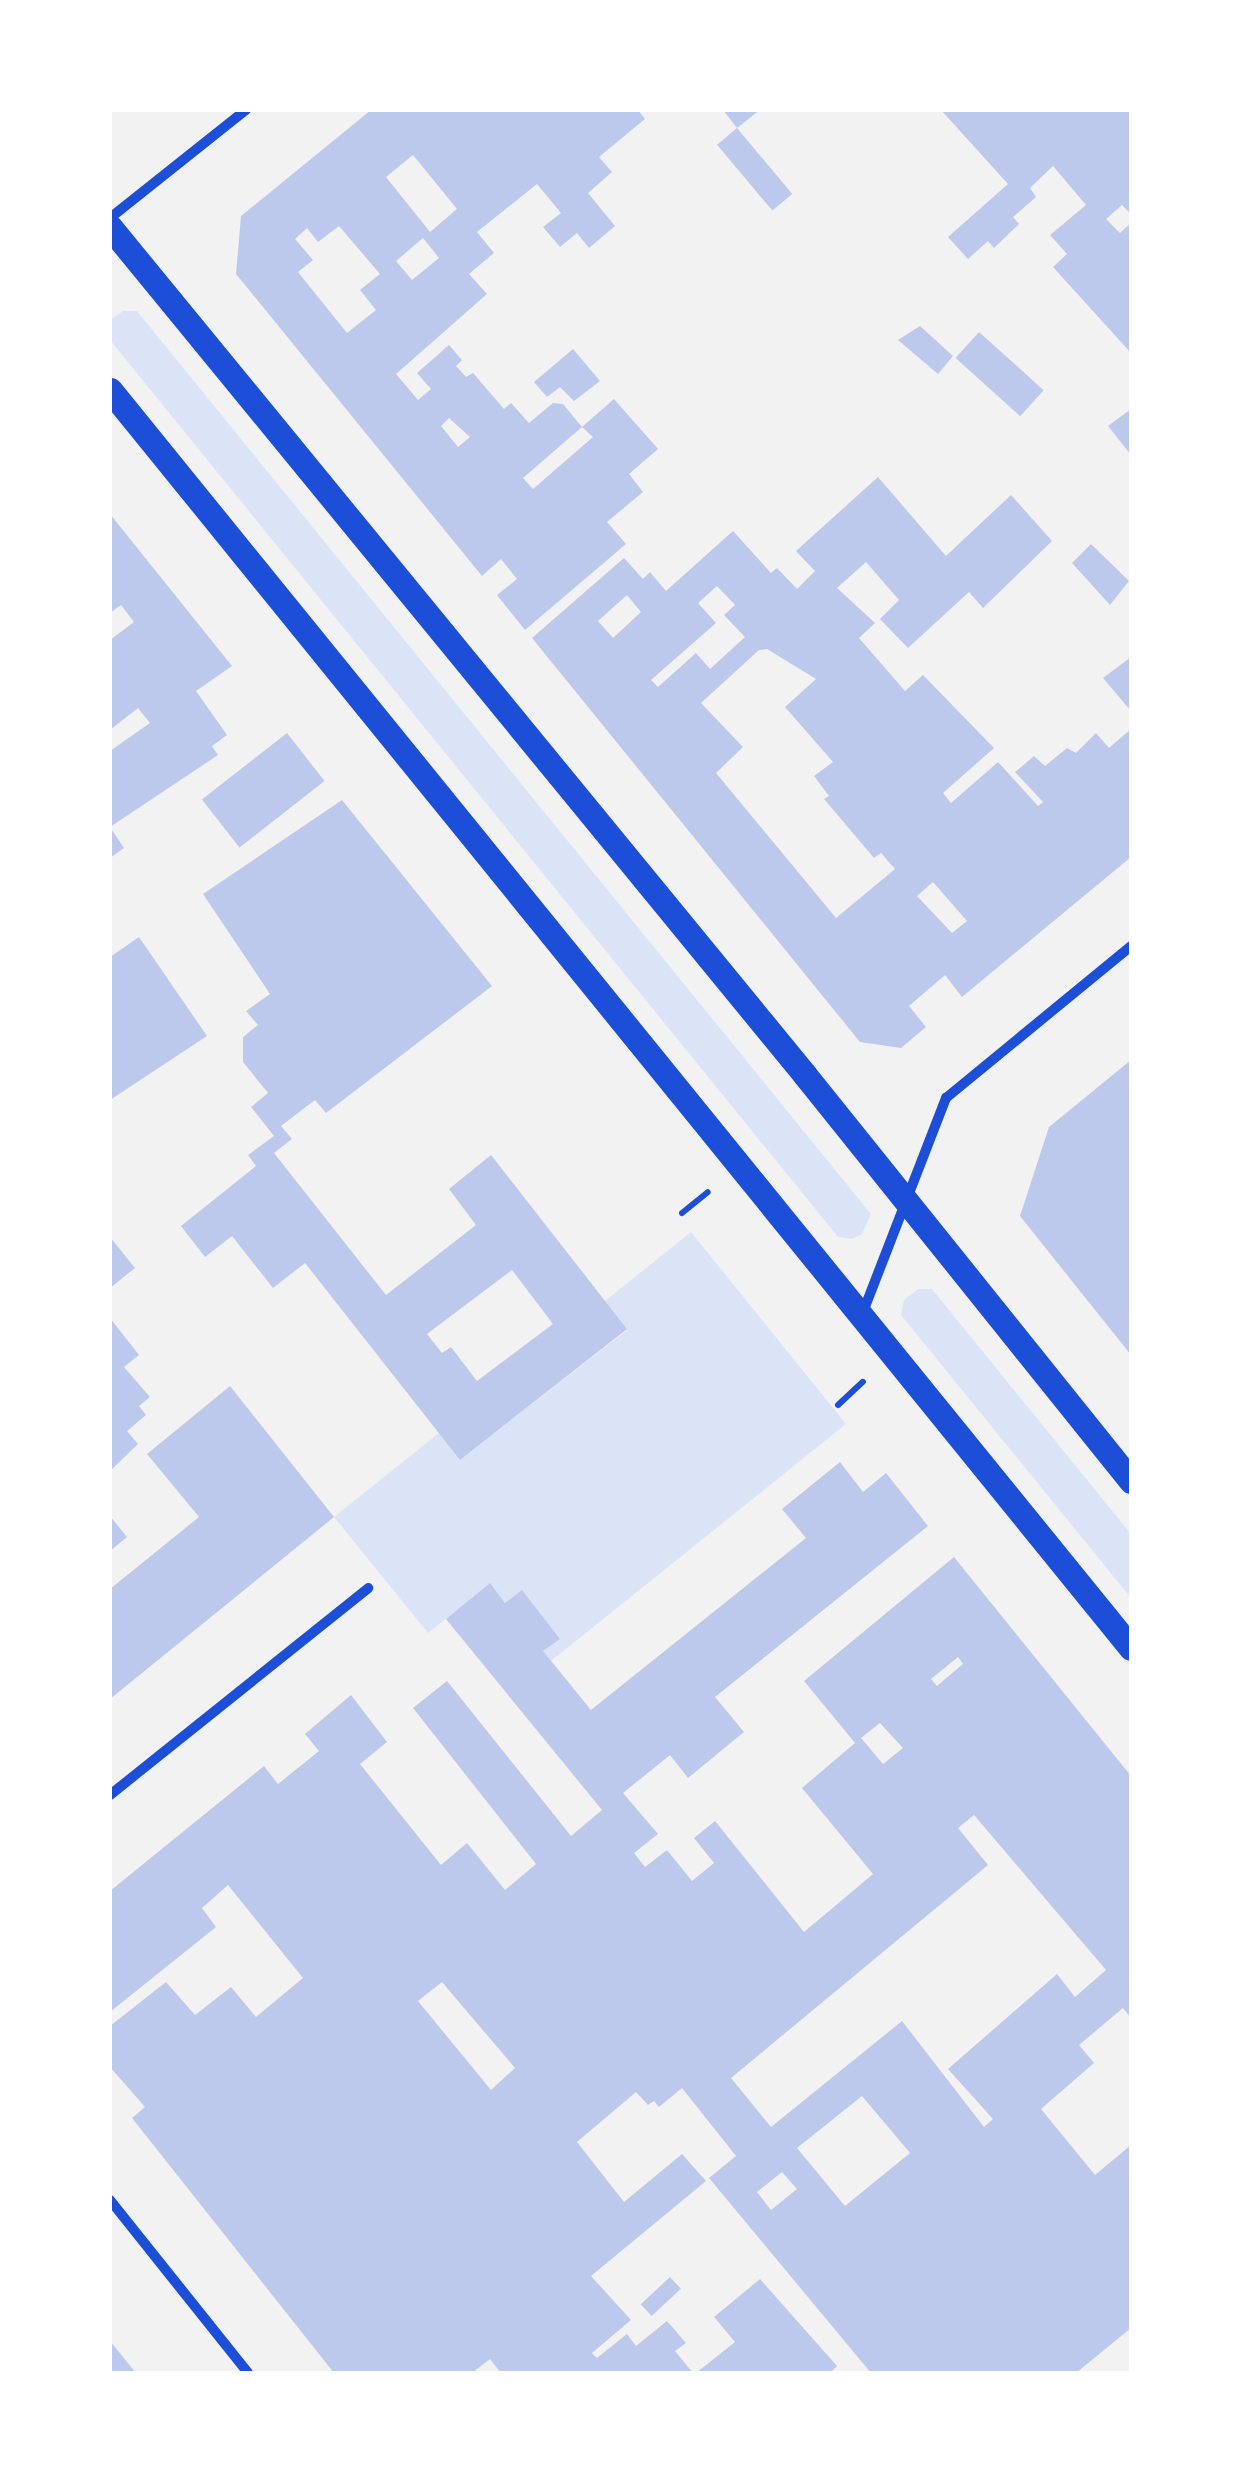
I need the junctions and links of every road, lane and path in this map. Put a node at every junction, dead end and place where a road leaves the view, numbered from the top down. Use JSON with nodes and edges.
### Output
{"nodes":[{"id":1,"x":246,"y":110,"type":"edge"},
{"id":2,"x":110,"y":218,"type":"edge"},
{"id":3,"x":110,"y":227,"type":"edge"},
{"id":4,"x":110,"y":390,"type":"edge"},
{"id":5,"x":1131,"y":946,"type":"edge"},
{"id":6,"x":906,"y":1204,"type":"junction"},
{"id":7,"x":861,"y":1317,"type":"junction"},
{"id":8,"x":1131,"y":1481,"type":"edge"},
{"id":9,"x":368,"y":1588,"type":"dead end"},
{"id":10,"x":1131,"y":1648,"type":"edge"},
{"id":11,"x":110,"y":1795,"type":"edge"},
{"id":12,"x":110,"y":2200,"type":"edge"},
{"id":13,"x":248,"y":2373,"type":"edge"}],
"edges":[{"from":1,"to":2,"type":"street"},
{"from":3,"to":6,"type":"main road"},
{"from":4,"to":7,"type":"main road"},
{"from":5,"to":6,"type":"street"},
{"from":6,"to":7,"type":"street"},
{"from":6,"to":8,"type":"main road"},
{"from":7,"to":10,"type":"main road"},
{"from":9,"to":11,"type":"street"},
{"from":12,"to":13,"type":"street"}]}
